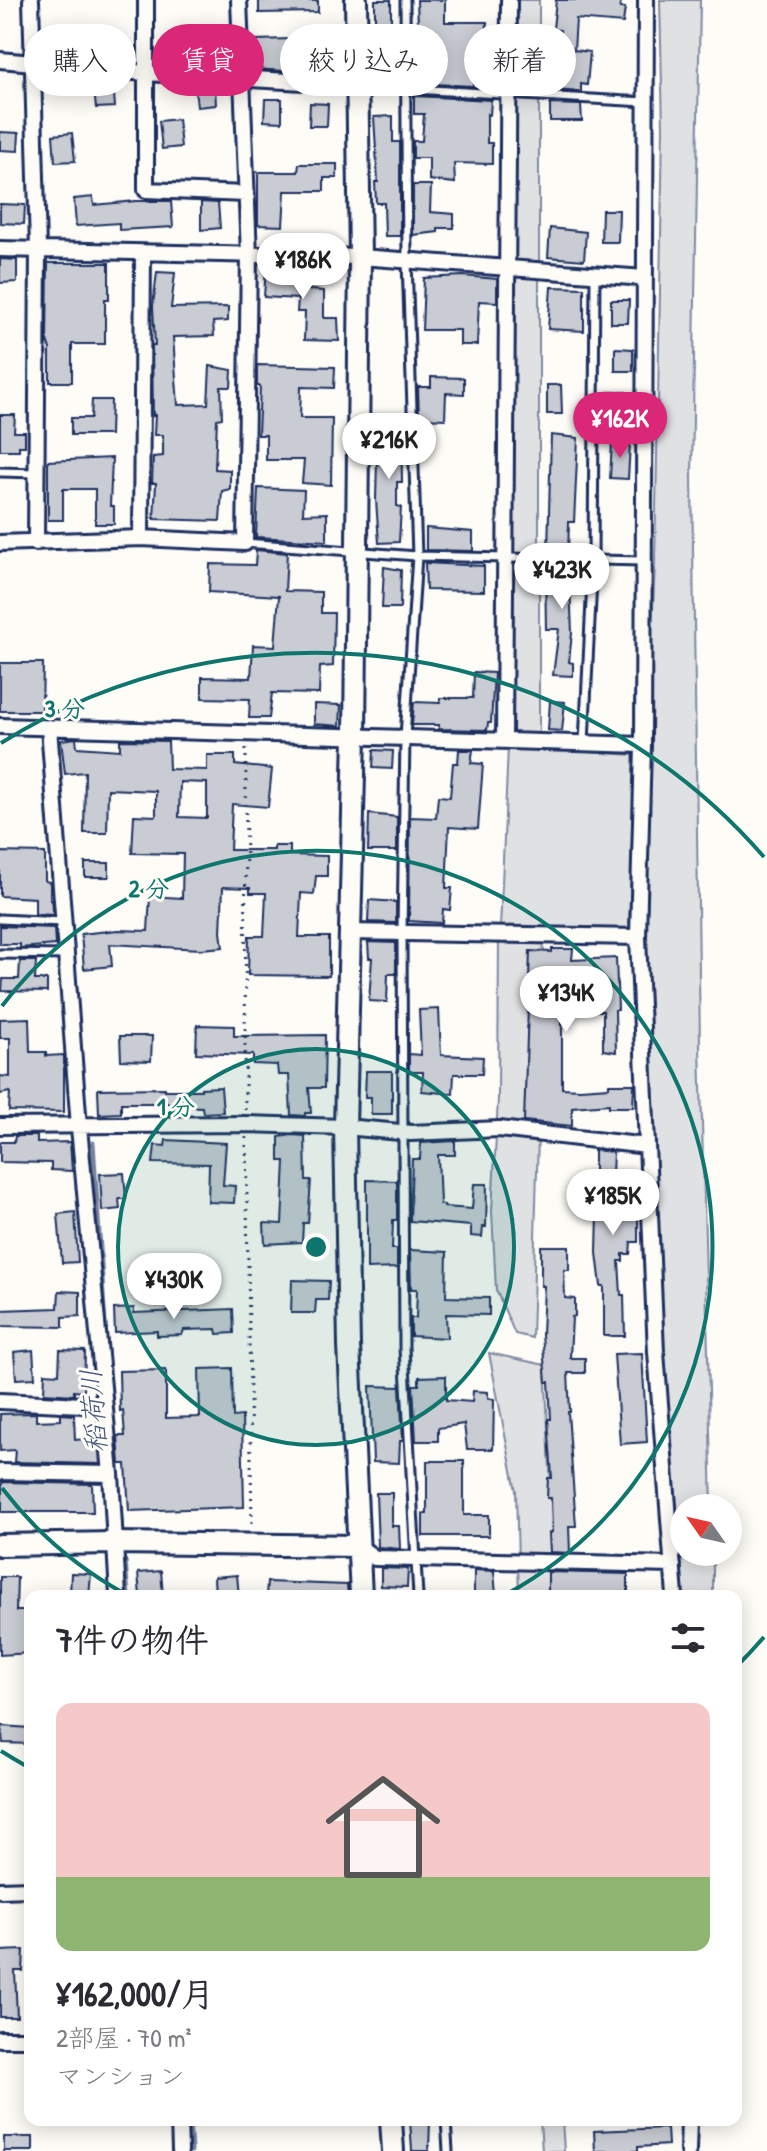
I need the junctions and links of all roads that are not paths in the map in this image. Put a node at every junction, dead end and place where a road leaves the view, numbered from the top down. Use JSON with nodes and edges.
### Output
{"nodes":[{"id":1,"x":31,"y":0,"type":"edge"},
{"id":2,"x":146,"y":0,"type":"edge"},
{"id":3,"x":239,"y":0,"type":"edge"},
{"id":4,"x":356,"y":0,"type":"edge"},
{"id":5,"x":405,"y":0,"type":"edge"},
{"id":6,"x":509,"y":0,"type":"edge"},
{"id":7,"x":646,"y":0,"type":"edge"},
{"id":8,"x":31,"y":24,"type":"edge"},
{"id":9,"x":240,"y":24,"type":"edge"},
{"id":10,"x":357,"y":24,"type":"edge"},
{"id":11,"x":405,"y":24,"type":"edge"},
{"id":12,"x":509,"y":24,"type":"edge"},
{"id":13,"x":0,"y":60,"type":"edge"},
{"id":14,"x":24,"y":61,"type":"edge"},
{"id":15,"x":136,"y":72,"type":"edge"},
{"id":16,"x":145,"y":73,"type":"junction"},
{"id":17,"x":152,"y":73,"type":"edge"},
{"id":18,"x":33,"y":96,"type":"edge"},
{"id":19,"x":242,"y":96,"type":"edge"},
{"id":20,"x":358,"y":96,"type":"edge"},
{"id":21,"x":406,"y":96,"type":"edge"},
{"id":22,"x":508,"y":96,"type":"edge"},
{"id":23,"x":554,"y":96,"type":"edge"},
{"id":24,"x":645,"y":102,"type":"junction"},
{"id":25,"x":246,"y":194,"type":"junction"},
{"id":26,"x":38,"y":248,"type":"junction"},
{"id":27,"x":0,"y":249,"type":"edge"},
{"id":28,"x":143,"y":254,"type":"junction"},
{"id":29,"x":249,"y":256,"type":"junction"},
{"id":30,"x":360,"y":257,"type":"junction"},
{"id":31,"x":407,"y":261,"type":"junction"},
{"id":32,"x":506,"y":268,"type":"junction"},
{"id":33,"x":595,"y":274,"type":"junction"},
{"id":34,"x":645,"y":278,"type":"junction"},
{"id":35,"x":0,"y":472,"type":"edge"},
{"id":36,"x":37,"y":473,"type":"junction"},
{"id":37,"x":141,"y":538,"type":"junction"},
{"id":38,"x":0,"y":543,"type":"edge"},
{"id":39,"x":36,"y":543,"type":"junction"},
{"id":40,"x":245,"y":543,"type":"junction"},
{"id":41,"x":356,"y":552,"type":"junction"},
{"id":42,"x":417,"y":556,"type":"junction"},
{"id":43,"x":505,"y":559,"type":"junction"},
{"id":44,"x":593,"y":560,"type":"junction"},
{"id":45,"x":644,"y":561,"type":"junction"},
{"id":46,"x":0,"y":726,"type":"edge"},
{"id":47,"x":49,"y":727,"type":"junction"},
{"id":48,"x":355,"y":735,"type":"junction"},
{"id":49,"x":405,"y":737,"type":"junction"},
{"id":50,"x":504,"y":740,"type":"junction"},
{"id":51,"x":584,"y":743,"type":"junction"},
{"id":52,"x":643,"y":745,"type":"junction"},
{"id":53,"x":0,"y":919,"type":"edge"},
{"id":54,"x":63,"y":922,"type":"junction"},
{"id":55,"x":349,"y":932,"type":"junction"},
{"id":56,"x":402,"y":933,"type":"junction"},
{"id":57,"x":638,"y":937,"type":"junction"},
{"id":58,"x":0,"y":954,"type":"edge"},
{"id":59,"x":66,"y":955,"type":"junction"},
{"id":60,"x":0,"y":1126,"type":"edge"},
{"id":61,"x":79,"y":1127,"type":"junction"},
{"id":62,"x":345,"y":1127,"type":"junction"},
{"id":63,"x":403,"y":1131,"type":"junction"},
{"id":64,"x":647,"y":1146,"type":"junction"},
{"id":65,"x":0,"y":1401,"type":"edge"},
{"id":66,"x":104,"y":1406,"type":"junction"},
{"id":67,"x":0,"y":1472,"type":"edge"},
{"id":68,"x":111,"y":1474,"type":"junction"},
{"id":69,"x":670,"y":1527,"type":"edge"},
{"id":70,"x":114,"y":1543,"type":"junction"},
{"id":71,"x":0,"y":1545,"type":"edge"},
{"id":72,"x":358,"y":1546,"type":"junction"},
{"id":73,"x":416,"y":1559,"type":"junction"},
{"id":74,"x":670,"y":1565,"type":"edge"},
{"id":75,"x":673,"y":1566,"type":"edge"},
{"id":76,"x":118,"y":1590,"type":"edge"},
{"id":77,"x":361,"y":1590,"type":"edge"},
{"id":78,"x":418,"y":1590,"type":"edge"},
{"id":79,"x":675,"y":1590,"type":"edge"},
{"id":80,"x":24,"y":1889,"type":"edge"},
{"id":81,"x":0,"y":1890,"type":"edge"},
{"id":82,"x":0,"y":2039,"type":"edge"},
{"id":83,"x":24,"y":2039,"type":"edge"},
{"id":84,"x":179,"y":2126,"type":"edge"},
{"id":85,"x":391,"y":2126,"type":"edge"},
{"id":86,"x":446,"y":2126,"type":"edge"},
{"id":87,"x":689,"y":2126,"type":"edge"},
{"id":88,"x":180,"y":2151,"type":"edge"},
{"id":89,"x":393,"y":2151,"type":"edge"},
{"id":90,"x":448,"y":2151,"type":"edge"},
{"id":91,"x":688,"y":2151,"type":"edge"}],
"edges":[{"from":1,"to":8,"type":"street"},
{"from":2,"to":16,"type":"street"},
{"from":3,"to":9,"type":"street"},
{"from":4,"to":10,"type":"street"},
{"from":5,"to":11,"type":"lane"},
{"from":6,"to":12,"type":"street"},
{"from":7,"to":24,"type":"street"},
{"from":13,"to":14,"type":"street"},
{"from":15,"to":16,"type":"street"},
{"from":16,"to":17,"type":"street"},
{"from":16,"to":25,"type":"street"},
{"from":18,"to":26,"type":"street"},
{"from":19,"to":25,"type":"street"},
{"from":20,"to":30,"type":"street"},
{"from":21,"to":31,"type":"lane"},
{"from":22,"to":32,"type":"street"},
{"from":23,"to":24,"type":"lane"},
{"from":24,"to":34,"type":"street"},
{"from":25,"to":29,"type":"street"},
{"from":26,"to":27,"type":"street"},
{"from":26,"to":28,"type":"street"},
{"from":26,"to":36,"type":"street"},
{"from":28,"to":29,"type":"street"},
{"from":28,"to":37,"type":"street"},
{"from":29,"to":30,"type":"street"},
{"from":29,"to":40,"type":"street"},
{"from":30,"to":31,"type":"street"},
{"from":30,"to":41,"type":"street"},
{"from":31,"to":32,"type":"street"},
{"from":31,"to":42,"type":"lane"},
{"from":32,"to":33,"type":"street"},
{"from":32,"to":43,"type":"street"},
{"from":33,"to":34,"type":"street"},
{"from":33,"to":44,"type":"lane"},
{"from":34,"to":45,"type":"street"},
{"from":35,"to":36,"type":"lane"},
{"from":36,"to":39,"type":"street"},
{"from":37,"to":39,"type":"street"},
{"from":37,"to":40,"type":"street"},
{"from":38,"to":39,"type":"street"},
{"from":40,"to":41,"type":"lane"},
{"from":41,"to":42,"type":"lane"},
{"from":41,"to":48,"type":"street"},
{"from":42,"to":43,"type":"lane"},
{"from":42,"to":49,"type":"lane"},
{"from":43,"to":44,"type":"lane"},
{"from":43,"to":50,"type":"street"},
{"from":44,"to":45,"type":"lane"},
{"from":44,"to":51,"type":"lane"},
{"from":45,"to":52,"type":"street"},
{"from":46,"to":47,"type":"street"},
{"from":47,"to":48,"type":"street"},
{"from":47,"to":54,"type":"street"},
{"from":48,"to":49,"type":"street"},
{"from":48,"to":55,"type":"street"},
{"from":49,"to":50,"type":"street"},
{"from":49,"to":56,"type":"lane"},
{"from":50,"to":51,"type":"street"},
{"from":51,"to":52,"type":"street"},
{"from":52,"to":57,"type":"street"},
{"from":53,"to":54,"type":"lane"},
{"from":54,"to":59,"type":"street"},
{"from":55,"to":56,"type":"street"},
{"from":55,"to":62,"type":"street"},
{"from":56,"to":57,"type":"street"},
{"from":56,"to":63,"type":"lane"},
{"from":57,"to":64,"type":"street"},
{"from":58,"to":59,"type":"lane"},
{"from":59,"to":61,"type":"street"},
{"from":60,"to":61,"type":"street"},
{"from":61,"to":62,"type":"street"},
{"from":61,"to":66,"type":"street"},
{"from":62,"to":63,"type":"street"},
{"from":62,"to":72,"type":"street"},
{"from":63,"to":64,"type":"street"},
{"from":63,"to":73,"type":"lane"},
{"from":64,"to":69,"type":"street"},
{"from":65,"to":66,"type":"street"},
{"from":66,"to":68,"type":"street"},
{"from":67,"to":68,"type":"street"},
{"from":68,"to":70,"type":"street"},
{"from":70,"to":71,"type":"street"},
{"from":70,"to":72,"type":"street"},
{"from":70,"to":76,"type":"street"},
{"from":72,"to":73,"type":"street"},
{"from":72,"to":77,"type":"street"},
{"from":73,"to":74,"type":"street"},
{"from":73,"to":78,"type":"lane"},
{"from":75,"to":79,"type":"street"},
{"from":80,"to":81,"type":"street"},
{"from":82,"to":83,"type":"street"},
{"from":84,"to":88,"type":"street"},
{"from":85,"to":89,"type":"street"},
{"from":86,"to":90,"type":"lane"},
{"from":87,"to":91,"type":"street"}]}
